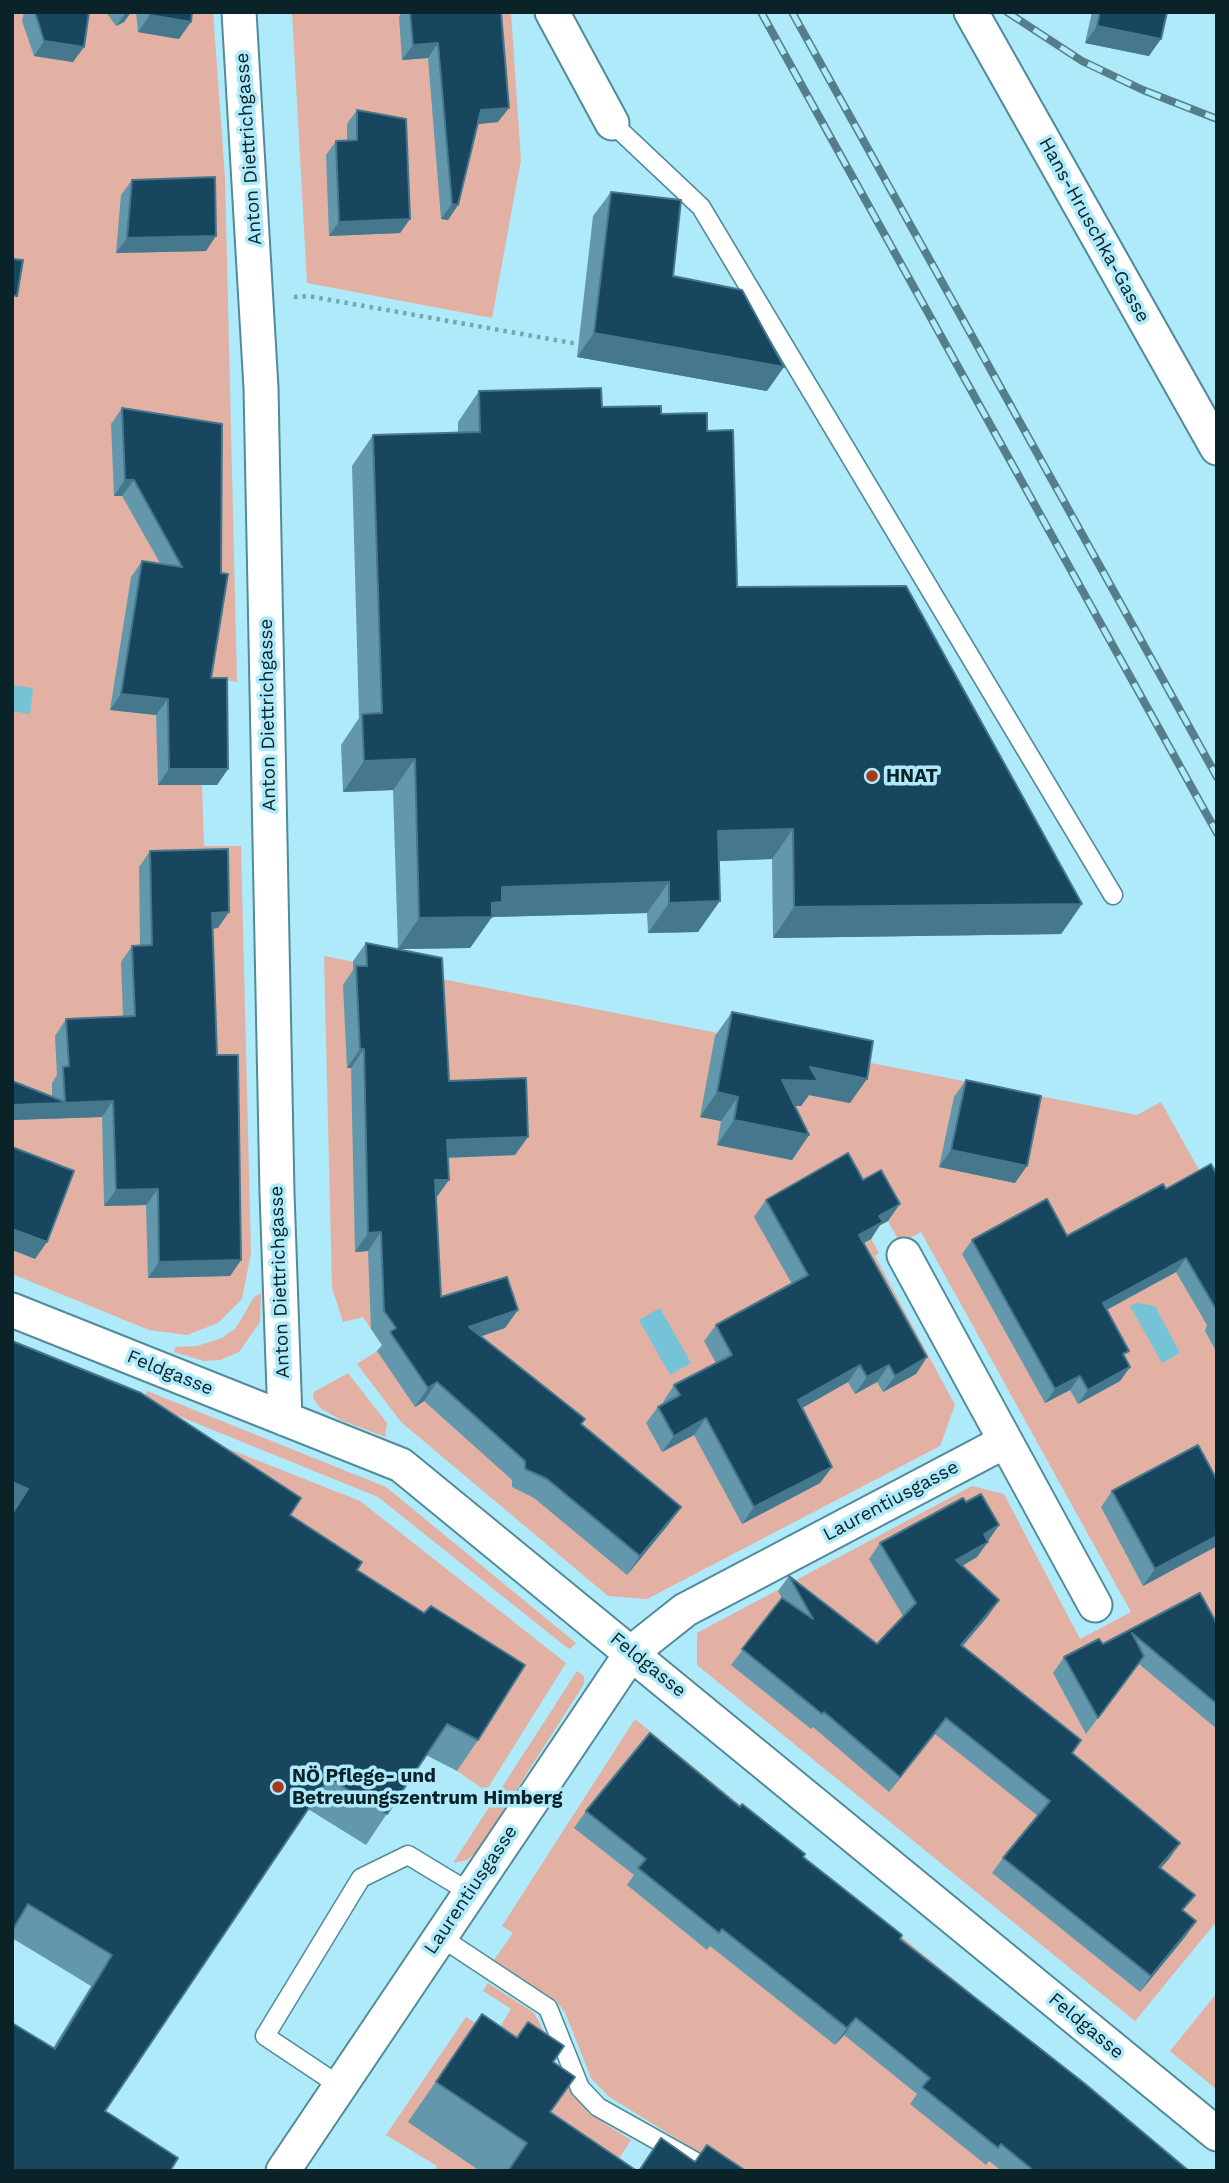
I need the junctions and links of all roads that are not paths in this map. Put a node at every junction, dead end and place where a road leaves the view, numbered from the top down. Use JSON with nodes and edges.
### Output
{"nodes":[{"id":1,"x":239,"y":12,"type":"edge"},
{"id":2,"x":552,"y":12,"type":"edge"},
{"id":3,"x":971,"y":12,"type":"edge"},
{"id":4,"x":612,"y":123,"type":"joint"},
{"id":5,"x":1217,"y":448,"type":"edge"},
{"id":6,"x":1113,"y":895,"type":"dead end"},
{"id":7,"x":904,"y":1255,"type":"dead end"},
{"id":8,"x":12,"y":1310,"type":"edge"},
{"id":9,"x":285,"y":1419,"type":"junction"},
{"id":10,"x":1004,"y":1442,"type":"junction"},
{"id":11,"x":1094,"y":1605,"type":"dead end"},
{"id":12,"x":632,"y":1652,"type":"junction"},
{"id":13,"x":469,"y":1892,"type":"junction"},
{"id":14,"x":439,"y":1936,"type":"junction"},
{"id":15,"x":340,"y":2086,"type":"junction"},
{"id":16,"x":1217,"y":2134,"type":"edge"},
{"id":17,"x":283,"y":2171,"type":"edge"},
{"id":18,"x":712,"y":2171,"type":"edge"}],
"edges":[{"from":1,"to":9,"type":"street","name":"Anton Diettrichgasse"},
{"from":2,"to":4,"type":"street"},
{"from":3,"to":5,"type":"street","name":"Hans-Hruschka-Gasse"},
{"from":4,"to":6,"type":"lane"},
{"from":7,"to":10,"type":"street"},
{"from":8,"to":9,"type":"street","name":"Feldgasse"},
{"from":9,"to":12,"type":"street","name":"Feldgasse"},
{"from":10,"to":11,"type":"street"},
{"from":10,"to":12,"type":"street","name":"Laurentiusgasse"},
{"from":12,"to":13,"type":"street","name":"Laurentiusgasse"},
{"from":12,"to":16,"type":"street","name":"Feldgasse"},
{"from":13,"to":14,"type":"street","name":"Laurentiusgasse"},
{"from":13,"to":15,"type":"lane"},
{"from":14,"to":15,"type":"street","name":"Laurentiusgasse"},
{"from":14,"to":18,"type":"lane"},
{"from":15,"to":17,"type":"street","name":"Laurentiusgasse"}]}
